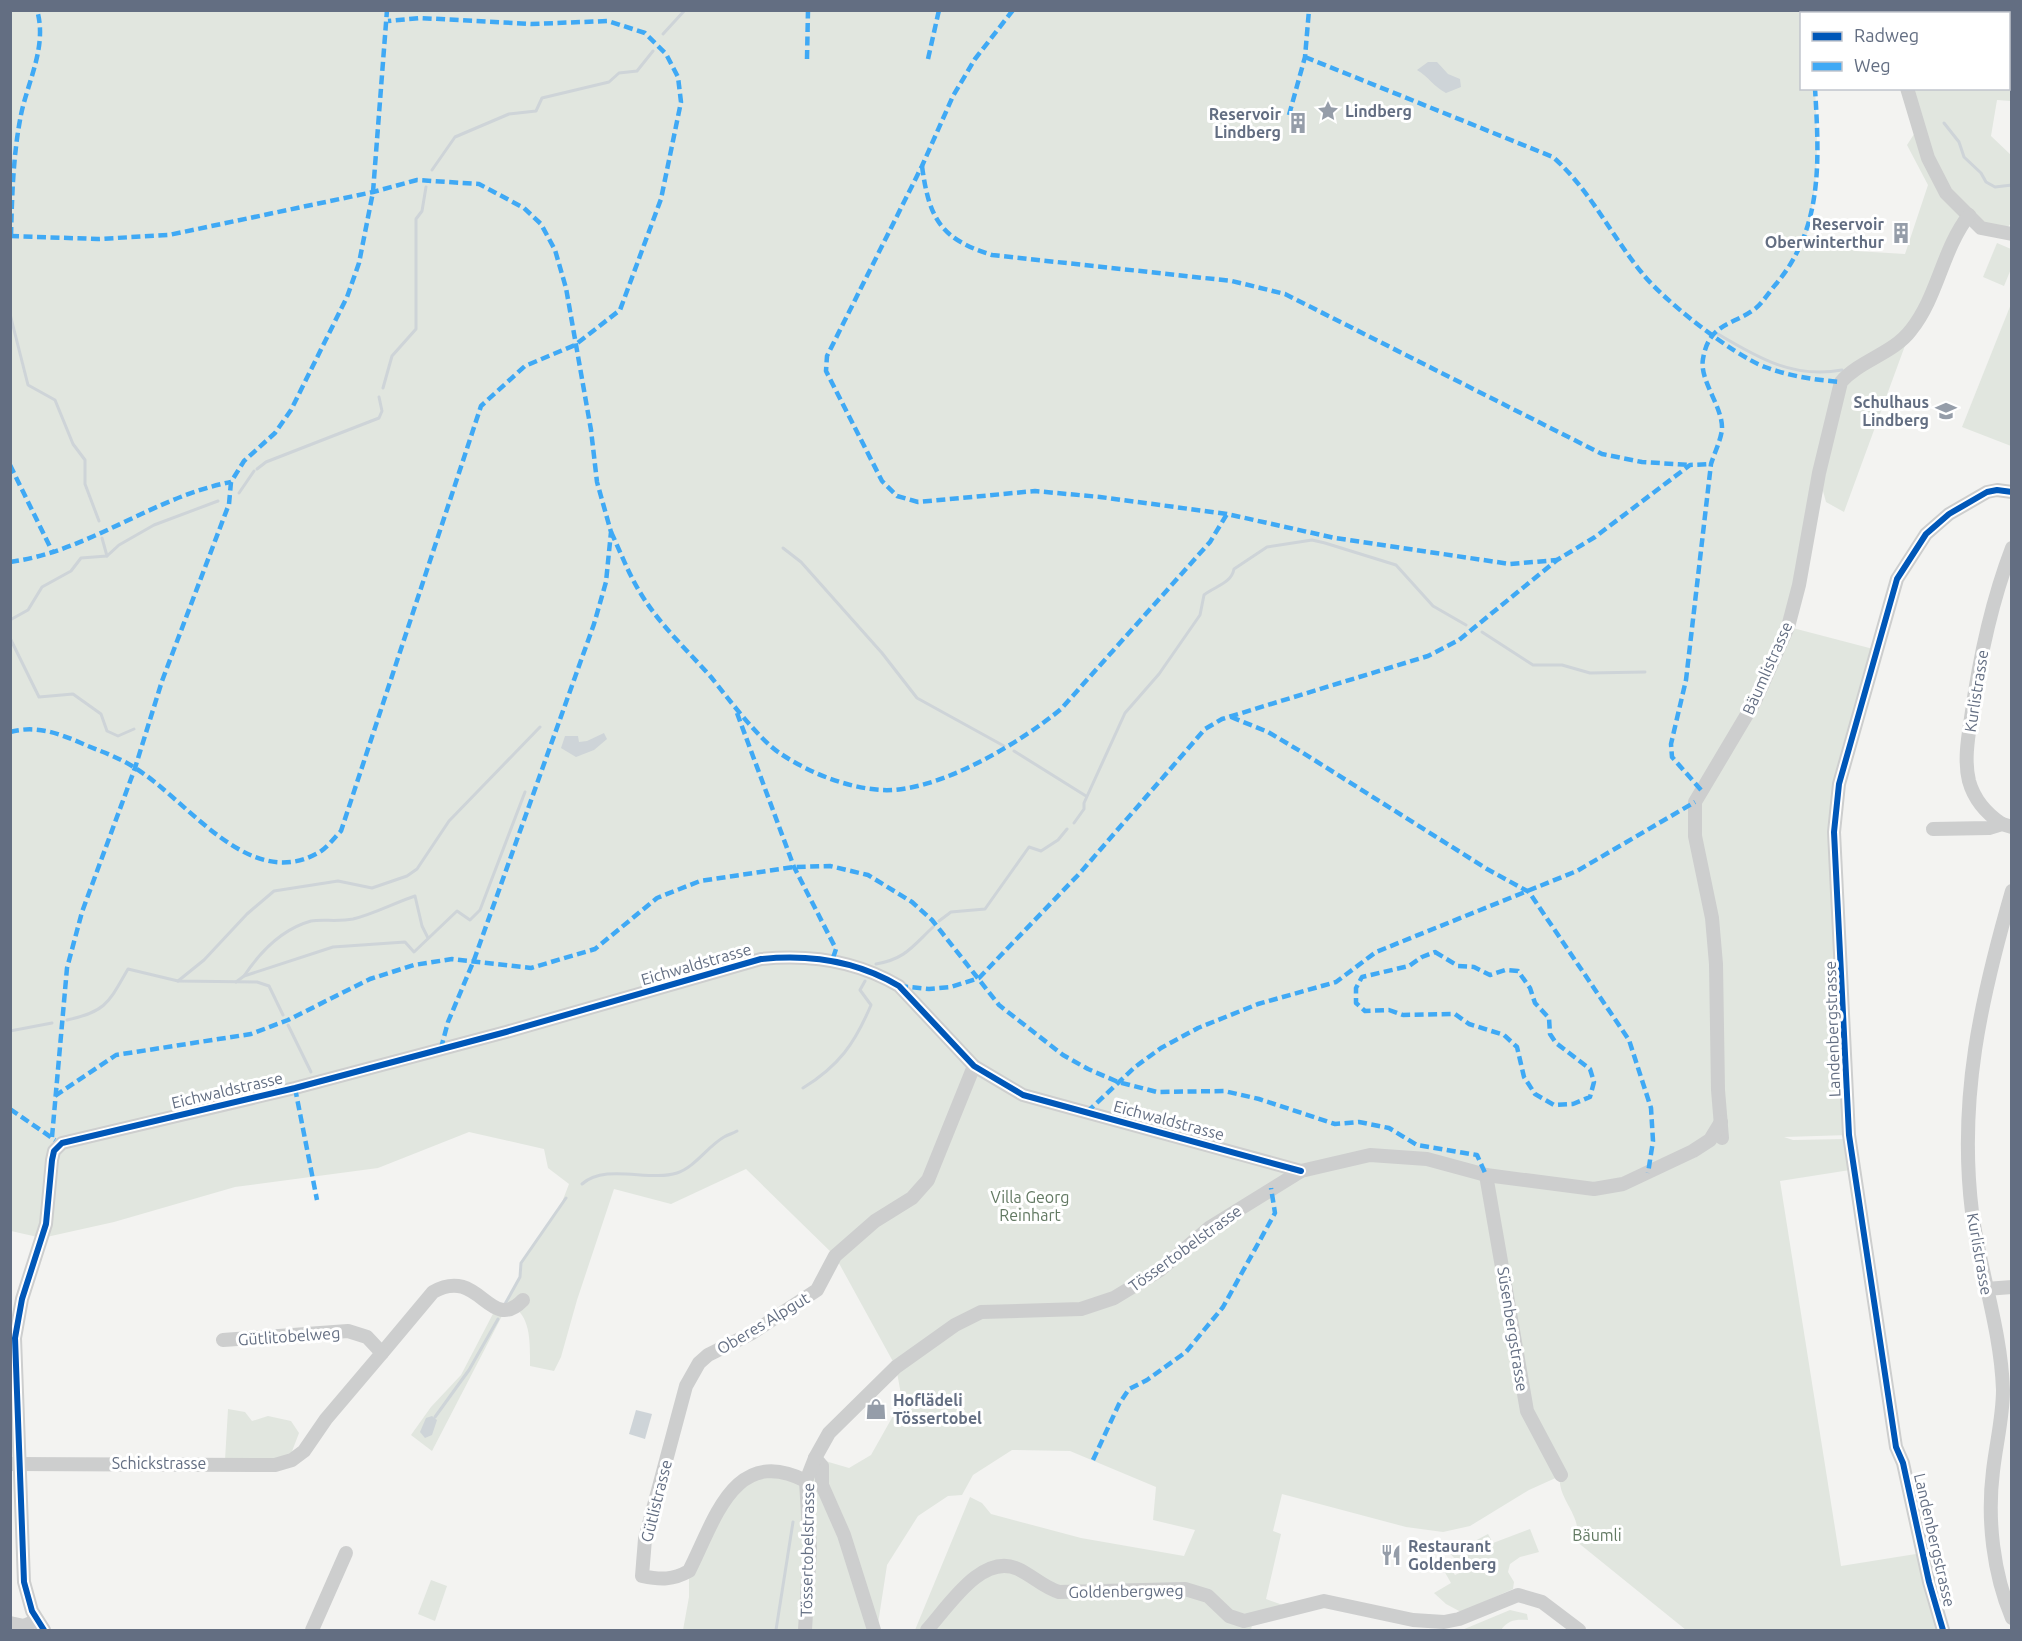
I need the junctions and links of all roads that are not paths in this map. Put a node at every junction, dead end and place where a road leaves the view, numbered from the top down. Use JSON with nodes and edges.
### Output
{"nodes":[{"id":1,"x":1908,"y":90,"type":"edge"},
{"id":2,"x":1969,"y":215,"type":"junction"},
{"id":3,"x":2012,"y":234,"type":"edge"},
{"id":4,"x":2012,"y":492,"type":"edge"},
{"id":5,"x":2012,"y":548,"type":"edge"},
{"id":6,"x":2007,"y":826,"type":"edge"},
{"id":7,"x":1933,"y":829,"type":"dead end"},
{"id":8,"x":2012,"y":891,"type":"edge"},
{"id":9,"x":974,"y":1066,"type":"junction"},
{"id":10,"x":1721,"y":1122,"type":"junction"},
{"id":11,"x":1722,"y":1138,"type":"dead end"},
{"id":12,"x":1301,"y":1171,"type":"junction"},
{"id":13,"x":1486,"y":1175,"type":"junction"},
{"id":14,"x":2012,"y":1287,"type":"edge"},
{"id":15,"x":1986,"y":1289,"type":"junction"},
{"id":16,"x":523,"y":1300,"type":"dead end"},
{"id":17,"x":223,"y":1340,"type":"dead end"},
{"id":18,"x":382,"y":1353,"type":"junction"},
{"id":19,"x":708,"y":1355,"type":"joint"},
{"id":20,"x":815,"y":1458,"type":"junction"},
{"id":21,"x":15,"y":1464,"type":"edge"},
{"id":22,"x":1561,"y":1475,"type":"dead end"},
{"id":23,"x":806,"y":1481,"type":"junction"},
{"id":24,"x":346,"y":1553,"type":"dead end"},
{"id":25,"x":2012,"y":1618,"type":"edge"},
{"id":26,"x":10,"y":1623,"type":"edge"},
{"id":27,"x":40,"y":1625,"type":"edge"},
{"id":28,"x":312,"y":1630,"type":"edge"},
{"id":29,"x":806,"y":1630,"type":"edge"},
{"id":30,"x":874,"y":1630,"type":"edge"},
{"id":31,"x":927,"y":1630,"type":"edge"},
{"id":32,"x":1579,"y":1630,"type":"edge"},
{"id":33,"x":1943,"y":1630,"type":"edge"}],
"edges":[{"from":1,"to":2,"type":"street"},
{"from":2,"to":3,"type":"street"},
{"from":2,"to":10,"type":"street","name":"Bäumlistrasse"},
{"from":4,"to":33,"type":"street","name":"Landenbergstrasse"},
{"from":5,"to":6,"type":"street","name":"Kurlistrasse"},
{"from":6,"to":7,"type":"street"},
{"from":8,"to":15,"type":"street","name":"Kurlistrasse"},
{"from":9,"to":12,"type":"street","name":"Eichwaldstrasse"},
{"from":9,"to":19,"type":"street","name":"Oberes Alpgut"},
{"from":9,"to":21,"type":"street","name":"Eichwaldstrasse"},
{"from":10,"to":11,"type":"street","name":"Bäumlistrasse"},
{"from":10,"to":13,"type":"street","name":"Tössertobelstrasse"},
{"from":12,"to":13,"type":"street","name":"Tössertobelstrasse"},
{"from":12,"to":20,"type":"street","name":"Tössertobelstrasse"},
{"from":13,"to":22,"type":"street","name":"Süsenbergstrasse"},
{"from":14,"to":15,"type":"street"},
{"from":15,"to":25,"type":"street","name":"Kurlistrasse"},
{"from":16,"to":18,"type":"street"},
{"from":17,"to":18,"type":"street","name":"Gütlitobelweg"},
{"from":18,"to":21,"type":"street","name":"Schickstrasse"},
{"from":19,"to":23,"type":"street","name":"Gütlistrasse"},
{"from":20,"to":23,"type":"street","name":"Tössertobelstrasse"},
{"from":20,"to":30,"type":"street"},
{"from":21,"to":27,"type":"street"},
{"from":23,"to":29,"type":"street","name":"Tössertobelstrasse"},
{"from":24,"to":28,"type":"street"},
{"from":26,"to":27,"type":"street"},
{"from":31,"to":32,"type":"street","name":"Goldenbergweg"}]}
